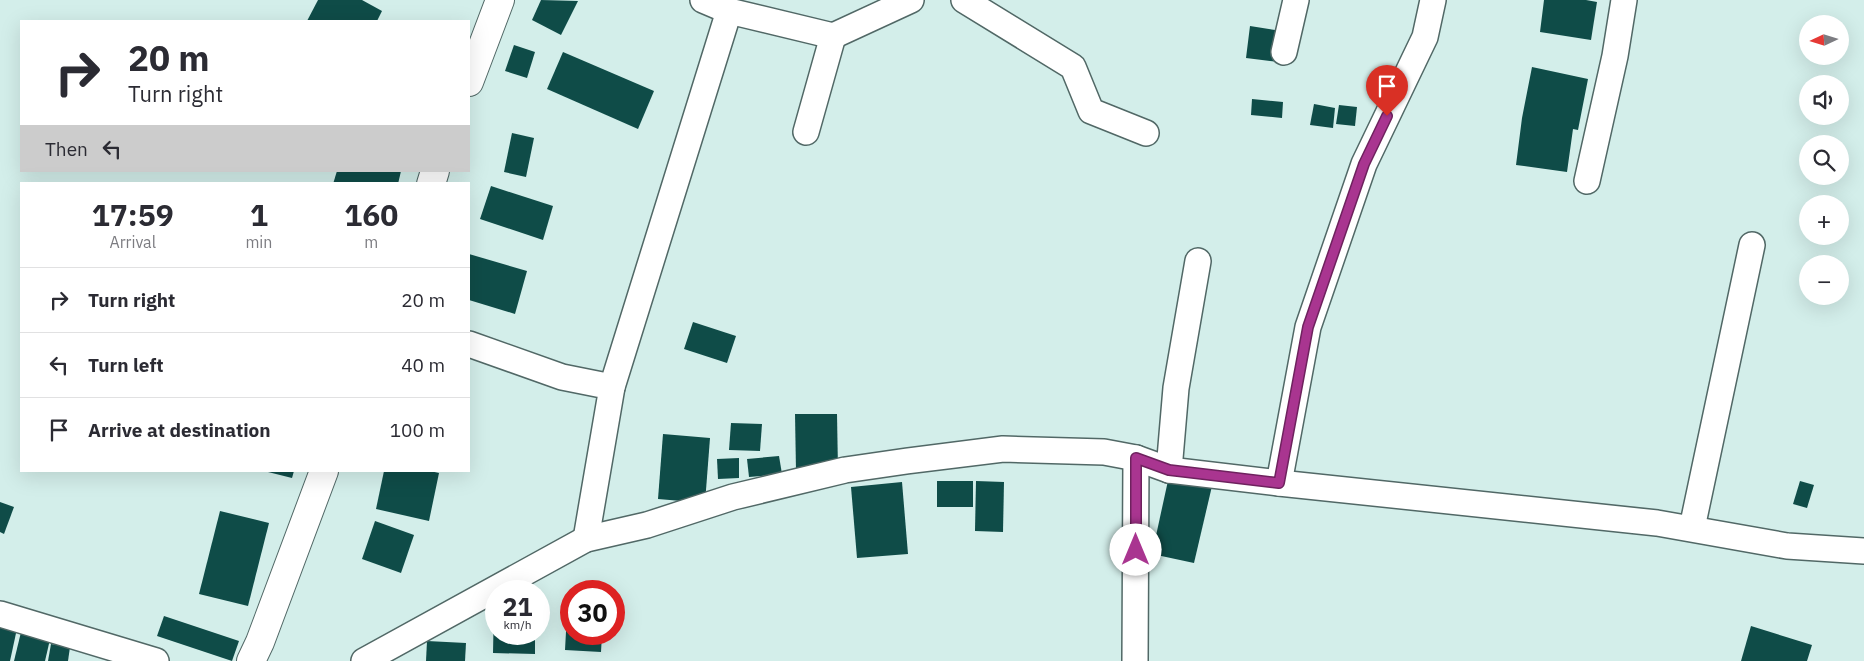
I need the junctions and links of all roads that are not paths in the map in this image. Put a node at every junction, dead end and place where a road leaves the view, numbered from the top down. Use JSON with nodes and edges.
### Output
{"nodes":[{"id":1,"x":500,"y":0,"type":"edge"},
{"id":2,"x":702,"y":0,"type":"edge"},
{"id":3,"x":911,"y":0,"type":"edge"},
{"id":4,"x":964,"y":0,"type":"edge"},
{"id":5,"x":1296,"y":0,"type":"edge"},
{"id":6,"x":1433,"y":0,"type":"edge"},
{"id":7,"x":1624,"y":0,"type":"edge"},
{"id":8,"x":729,"y":10,"type":"junction"},
{"id":9,"x":833,"y":36,"type":"junction"},
{"id":10,"x":1284,"y":52,"type":"dead end"},
{"id":11,"x":470,"y":79,"type":"edge"},
{"id":12,"x":806,"y":132,"type":"dead end"},
{"id":13,"x":1146,"y":133,"type":"dead end"},
{"id":14,"x":1587,"y":181,"type":"dead end"},
{"id":15,"x":1752,"y":245,"type":"dead end"},
{"id":16,"x":1198,"y":261,"type":"dead end"},
{"id":17,"x":470,"y":344,"type":"edge"},
{"id":18,"x":612,"y":386,"type":"junction"},
{"id":19,"x":1136,"y":458,"type":"junction"},
{"id":20,"x":1169,"y":470,"type":"junction"},
{"id":21,"x":324,"y":472,"type":"edge"},
{"id":22,"x":1279,"y":483,"type":"junction"},
{"id":23,"x":1692,"y":528,"type":"junction"},
{"id":24,"x":586,"y":539,"type":"junction"},
{"id":25,"x":1864,"y":552,"type":"edge"},
{"id":26,"x":0,"y":614,"type":"edge"},
{"id":27,"x":156,"y":661,"type":"edge"},
{"id":28,"x":251,"y":661,"type":"edge"},
{"id":29,"x":364,"y":661,"type":"edge"},
{"id":30,"x":1135,"y":661,"type":"edge"}],
"edges":[{"from":1,"to":11,"type":"street"},
{"from":2,"to":8,"type":"street"},
{"from":3,"to":9,"type":"street"},
{"from":4,"to":13,"type":"street"},
{"from":5,"to":10,"type":"street"},
{"from":6,"to":22,"type":"street"},
{"from":7,"to":14,"type":"street"},
{"from":8,"to":9,"type":"street"},
{"from":8,"to":18,"type":"street"},
{"from":9,"to":12,"type":"street"},
{"from":15,"to":23,"type":"street"},
{"from":16,"to":20,"type":"street"},
{"from":17,"to":18,"type":"street"},
{"from":18,"to":24,"type":"street"},
{"from":19,"to":20,"type":"street"},
{"from":19,"to":24,"type":"street"},
{"from":19,"to":30,"type":"street"},
{"from":20,"to":22,"type":"street"},
{"from":21,"to":28,"type":"street"},
{"from":22,"to":23,"type":"street"},
{"from":23,"to":25,"type":"street"},
{"from":24,"to":29,"type":"street"},
{"from":26,"to":27,"type":"street"}]}
